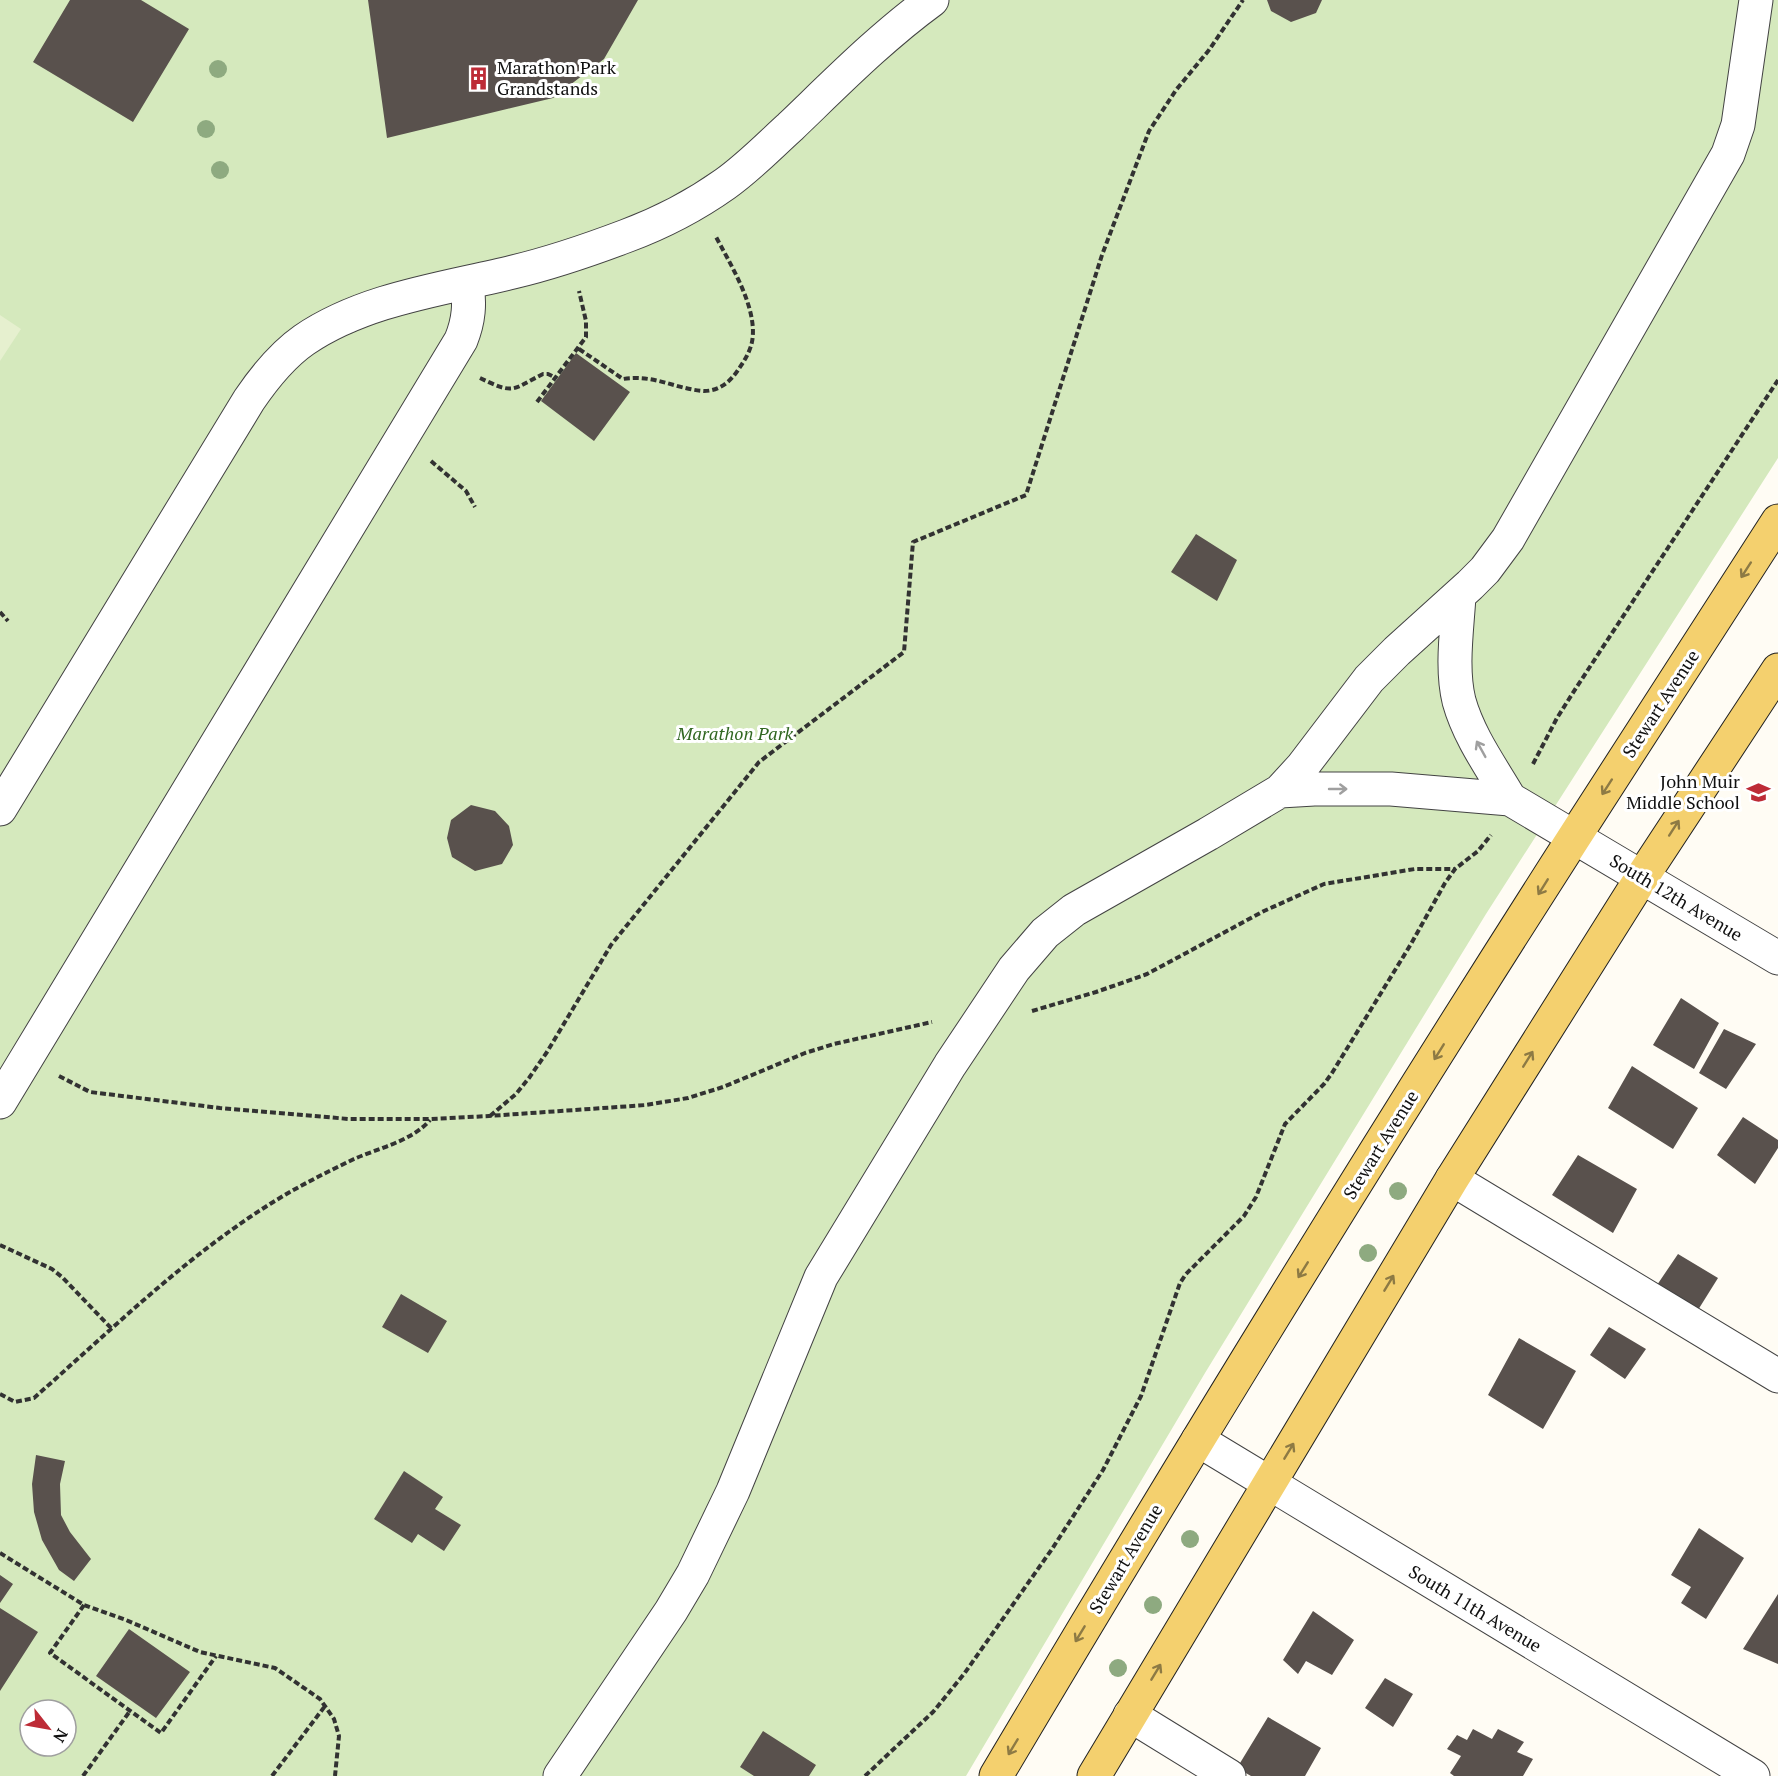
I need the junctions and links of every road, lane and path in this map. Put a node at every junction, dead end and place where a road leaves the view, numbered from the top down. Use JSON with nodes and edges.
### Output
{"nodes":[{"id":1,"x":932,"y":0,"type":"edge"},
{"id":2,"x":1243,"y":0,"type":"edge"},
{"id":3,"x":1756,"y":0,"type":"edge"},
{"id":4,"x":698,"y":202,"type":"junction"},
{"id":5,"x":564,"y":258,"type":"junction"},
{"id":6,"x":467,"y":283,"type":"junction"},
{"id":7,"x":579,"y":349,"type":"junction"},
{"id":8,"x":447,"y":363,"type":"junction"},
{"id":9,"x":556,"y":378,"type":"junction"},
{"id":10,"x":1778,"y":381,"type":"edge"},
{"id":11,"x":537,"y":402,"type":"dead end"},
{"id":12,"x":401,"y":440,"type":"junction"},
{"id":13,"x":476,"y":507,"type":"dead end"},
{"id":14,"x":1778,"y":521,"type":"edge"},
{"id":15,"x":1459,"y":596,"type":"junction"},
{"id":16,"x":0,"y":612,"type":"edge"},
{"id":17,"x":9,"y":621,"type":"dead end"},
{"id":18,"x":1778,"y":670,"type":"edge"},
{"id":19,"x":1533,"y":764,"type":"dead end"},
{"id":20,"x":1280,"y":791,"type":"junction"},
{"id":21,"x":1510,"y":799,"type":"junction"},
{"id":22,"x":0,"y":809,"type":"edge"},
{"id":23,"x":1574,"y":837,"type":"junction"},
{"id":24,"x":1488,"y":838,"type":"dead end"},
{"id":25,"x":1455,"y":869,"type":"junction"},
{"id":26,"x":1642,"y":877,"type":"junction"},
{"id":27,"x":1778,"y":958,"type":"edge"},
{"id":28,"x":980,"y":1018,"type":"junction"},
{"id":29,"x":27,"y":1057,"type":"junction"},
{"id":30,"x":0,"y":1102,"type":"edge"},
{"id":31,"x":489,"y":1116,"type":"junction"},
{"id":32,"x":431,"y":1119,"type":"junction"},
{"id":33,"x":1452,"y":1179,"type":"junction"},
{"id":34,"x":0,"y":1245,"type":"edge"},
{"id":35,"x":112,"y":1329,"type":"junction"},
{"id":36,"x":1778,"y":1376,"type":"edge"},
{"id":37,"x":0,"y":1394,"type":"edge"},
{"id":38,"x":1198,"y":1440,"type":"junction"},
{"id":39,"x":1269,"y":1484,"type":"junction"},
{"id":40,"x":0,"y":1553,"type":"edge"},
{"id":41,"x":84,"y":1605,"type":"junction"},
{"id":42,"x":216,"y":1656,"type":"junction"},
{"id":43,"x":325,"y":1706,"type":"junction"},
{"id":44,"x":130,"y":1711,"type":"junction"},
{"id":45,"x":1130,"y":1715,"type":"junction"},
{"id":46,"x":83,"y":1776,"type":"edge"},
{"id":47,"x":272,"y":1776,"type":"edge"},
{"id":48,"x":335,"y":1776,"type":"edge"},
{"id":49,"x":560,"y":1776,"type":"edge"},
{"id":50,"x":865,"y":1776,"type":"edge"},
{"id":51,"x":996,"y":1776,"type":"edge"},
{"id":52,"x":1094,"y":1776,"type":"edge"},
{"id":53,"x":1229,"y":1776,"type":"edge"},
{"id":54,"x":1753,"y":1776,"type":"edge"}],
"edges":[{"from":1,"to":4,"type":"street"},
{"from":2,"to":31,"type":"path"},
{"from":3,"to":15,"type":"street"},
{"from":4,"to":5,"type":"street"},
{"from":4,"to":7,"type":"path"},
{"from":5,"to":6,"type":"street"},
{"from":5,"to":7,"type":"path"},
{"from":6,"to":8,"type":"street"},
{"from":6,"to":22,"type":"street"},
{"from":7,"to":9,"type":"path"},
{"from":8,"to":9,"type":"path"},
{"from":8,"to":12,"type":"street"},
{"from":9,"to":11,"type":"path"},
{"from":10,"to":19,"type":"path"},
{"from":12,"to":13,"type":"path"},
{"from":12,"to":29,"type":"street"},
{"from":14,"to":23,"type":"main road","name":"Stewart Avenue","one_way":true},
{"from":15,"to":20,"type":"street"},
{"from":21,"to":15,"type":"street","one_way":true},
{"from":16,"to":17,"type":"path"},
{"from":26,"to":18,"type":"main road","one_way":true},
{"from":20,"to":21,"type":"street","one_way":true},
{"from":20,"to":28,"type":"street"},
{"from":21,"to":23,"type":"street","name":"South 12th Avenue"},
{"from":23,"to":26,"type":"street","name":"South 12th Avenue"},
{"from":23,"to":38,"type":"main road","name":"Stewart Avenue","one_way":true},
{"from":24,"to":25,"type":"path"},
{"from":25,"to":28,"type":"path"},
{"from":25,"to":50,"type":"path"},
{"from":26,"to":27,"type":"street","name":"South 12th Avenue"},
{"from":33,"to":26,"type":"main road","one_way":true},
{"from":28,"to":31,"type":"path"},
{"from":28,"to":49,"type":"street"},
{"from":29,"to":30,"type":"street"},
{"from":29,"to":32,"type":"path"},
{"from":31,"to":32,"type":"path"},
{"from":32,"to":35,"type":"path"},
{"from":33,"to":36,"type":"street"},
{"from":39,"to":33,"type":"main road","one_way":true},
{"from":34,"to":35,"type":"path"},
{"from":35,"to":37,"type":"path"},
{"from":38,"to":39,"type":"street","name":"South 11th Avenue"},
{"from":38,"to":51,"type":"main road","name":"Stewart Avenue","one_way":true},
{"from":45,"to":39,"type":"main road","one_way":true},
{"from":39,"to":54,"type":"street","name":"South 11th Avenue"},
{"from":40,"to":41,"type":"path"},
{"from":41,"to":42,"type":"path"},
{"from":41,"to":44,"type":"path"},
{"from":42,"to":43,"type":"path"},
{"from":42,"to":44,"type":"path"},
{"from":43,"to":47,"type":"path"},
{"from":43,"to":48,"type":"path"},
{"from":44,"to":46,"type":"path"},
{"from":45,"to":52,"type":"main road"},
{"from":45,"to":53,"type":"street"}]}
